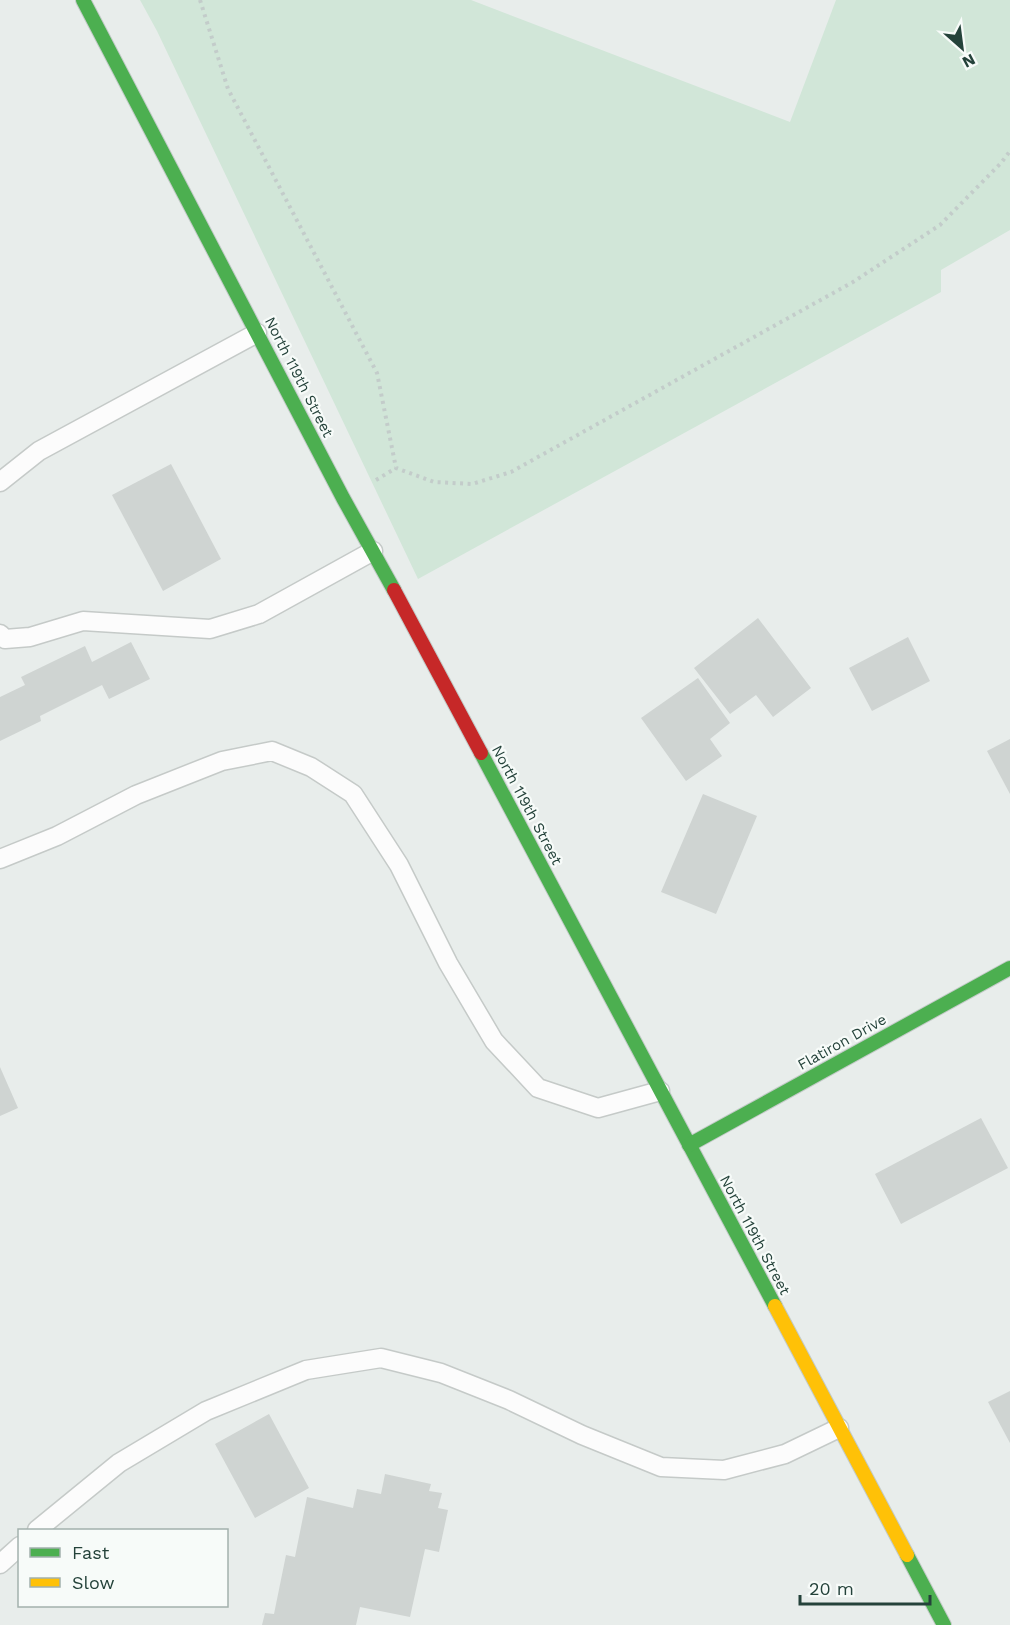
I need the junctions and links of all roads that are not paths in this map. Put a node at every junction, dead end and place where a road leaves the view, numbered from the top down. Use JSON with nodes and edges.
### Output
{"nodes":[{"id":1,"x":83,"y":0,"type":"edge"},
{"id":2,"x":257,"y":333,"type":"junction"},
{"id":3,"x":0,"y":482,"type":"edge"},
{"id":4,"x":373,"y":551,"type":"junction"},
{"id":5,"x":0,"y":634,"type":"edge"},
{"id":6,"x":0,"y":859,"type":"edge"},
{"id":7,"x":1010,"y":968,"type":"edge"},
{"id":8,"x":660,"y":1091,"type":"junction"},
{"id":9,"x":689,"y":1145,"type":"junction"},
{"id":10,"x":839,"y":1428,"type":"junction"},
{"id":11,"x":38,"y":1529,"type":"edge"},
{"id":12,"x":18,"y":1548,"type":"edge"},
{"id":13,"x":0,"y":1564,"type":"edge"},
{"id":14,"x":944,"y":1625,"type":"edge"}],
"edges":[{"from":1,"to":2,"type":"street","name":"North 119th Street"},
{"from":2,"to":3,"type":"lane"},
{"from":2,"to":4,"type":"street","name":"North 119th Street"},
{"from":4,"to":5,"type":"lane"},
{"from":4,"to":8,"type":"street","name":"North 119th Street"},
{"from":6,"to":8,"type":"lane"},
{"from":7,"to":9,"type":"street","name":"Flatiron Drive"},
{"from":8,"to":9,"type":"street","name":"North 119th Street"},
{"from":9,"to":10,"type":"street","name":"North 119th Street"},
{"from":10,"to":11,"type":"lane"},
{"from":10,"to":14,"type":"street","name":"North 119th Street"},
{"from":12,"to":13,"type":"lane"}]}
